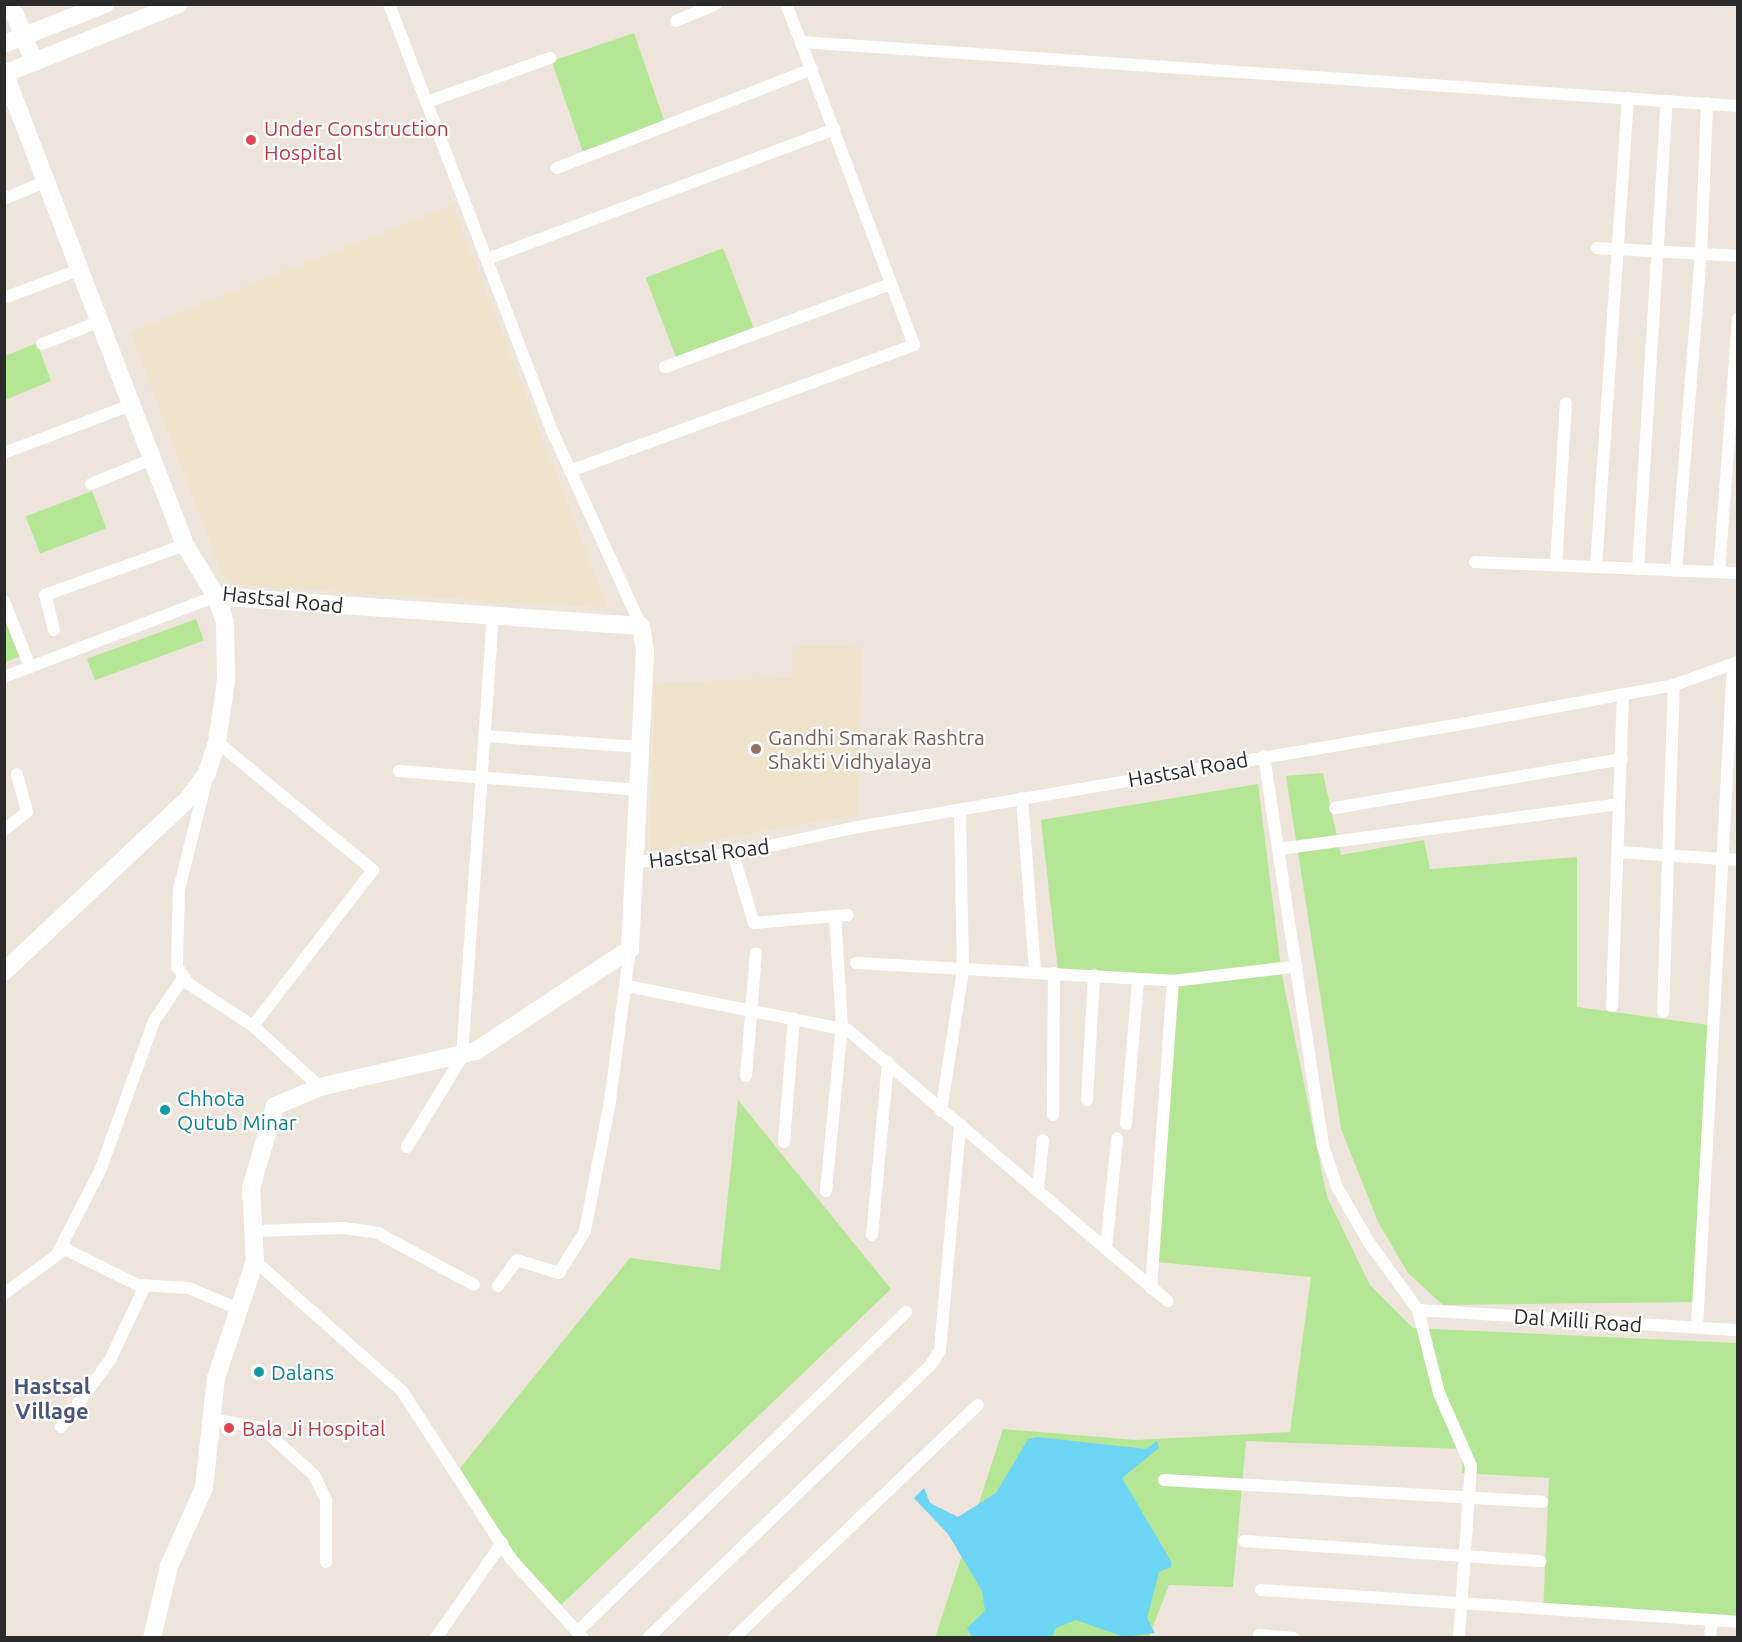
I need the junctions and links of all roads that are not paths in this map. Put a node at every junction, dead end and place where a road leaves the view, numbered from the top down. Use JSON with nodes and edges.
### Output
{"nodes":[{"id":1,"x":105,"y":4,"type":"edge"},
{"id":2,"x":179,"y":4,"type":"edge"},
{"id":3,"x":389,"y":4,"type":"edge"},
{"id":4,"x":717,"y":4,"type":"edge"},
{"id":5,"x":786,"y":4,"type":"edge"},
{"id":6,"x":12,"y":7,"type":"edge"},
{"id":7,"x":676,"y":21,"type":"dead end"},
{"id":8,"x":23,"y":36,"type":"junction"},
{"id":9,"x":801,"y":42,"type":"junction"},
{"id":10,"x":4,"y":44,"type":"edge"},
{"id":11,"x":550,"y":58,"type":"dead end"},
{"id":12,"x":34,"y":62,"type":"junction"},
{"id":13,"x":812,"y":69,"type":"junction"},
{"id":14,"x":5,"y":73,"type":"edge"},
{"id":15,"x":1628,"y":98,"type":"junction"},
{"id":16,"x":1667,"y":101,"type":"junction"},
{"id":17,"x":8,"y":102,"type":"edge"},
{"id":18,"x":427,"y":102,"type":"junction"},
{"id":19,"x":1707,"y":104,"type":"junction"},
{"id":20,"x":1737,"y":106,"type":"edge"},
{"id":21,"x":834,"y":129,"type":"junction"},
{"id":22,"x":557,"y":168,"type":"dead end"},
{"id":23,"x":44,"y":182,"type":"junction"},
{"id":24,"x":4,"y":199,"type":"edge"},
{"id":25,"x":1597,"y":248,"type":"dead end"},
{"id":26,"x":1619,"y":249,"type":"junction"},
{"id":27,"x":1658,"y":251,"type":"junction"},
{"id":28,"x":1701,"y":254,"type":"junction"},
{"id":29,"x":1737,"y":256,"type":"edge"},
{"id":30,"x":487,"y":259,"type":"junction"},
{"id":31,"x":78,"y":270,"type":"junction"},
{"id":32,"x":891,"y":284,"type":"junction"},
{"id":33,"x":4,"y":298,"type":"edge"},
{"id":34,"x":1737,"y":319,"type":"edge"},
{"id":35,"x":98,"y":322,"type":"junction"},
{"id":36,"x":42,"y":344,"type":"dead end"},
{"id":37,"x":665,"y":367,"type":"dead end"},
{"id":38,"x":1566,"y":403,"type":"dead end"},
{"id":39,"x":131,"y":405,"type":"junction"},
{"id":40,"x":4,"y":453,"type":"edge"},
{"id":41,"x":152,"y":459,"type":"junction"},
{"id":42,"x":570,"y":471,"type":"junction"},
{"id":43,"x":90,"y":484,"type":"dead end"},
{"id":44,"x":185,"y":545,"type":"junction"},
{"id":45,"x":1475,"y":561,"type":"dead end"},
{"id":46,"x":1556,"y":565,"type":"junction"},
{"id":47,"x":1596,"y":567,"type":"junction"},
{"id":48,"x":1638,"y":569,"type":"junction"},
{"id":49,"x":1676,"y":570,"type":"junction"},
{"id":50,"x":1719,"y":572,"type":"junction"},
{"id":51,"x":1737,"y":573,"type":"edge"},
{"id":52,"x":216,"y":596,"type":"junction"},
{"id":53,"x":4,"y":601,"type":"edge"},
{"id":54,"x":493,"y":618,"type":"junction"},
{"id":55,"x":641,"y":626,"type":"junction"},
{"id":56,"x":54,"y":630,"type":"dead end"},
{"id":57,"x":1735,"y":663,"type":"edge"},
{"id":58,"x":30,"y":667,"type":"junction"},
{"id":59,"x":4,"y":677,"type":"edge"},
{"id":60,"x":1674,"y":685,"type":"junction"},
{"id":61,"x":1623,"y":694,"type":"junction"},
{"id":62,"x":484,"y":736,"type":"junction"},
{"id":63,"x":217,"y":742,"type":"junction"},
{"id":64,"x":641,"y":747,"type":"junction"},
{"id":65,"x":1264,"y":756,"type":"junction"},
{"id":66,"x":1622,"y":759,"type":"junction"},
{"id":67,"x":399,"y":771,"type":"dead end"},
{"id":68,"x":207,"y":773,"type":"junction"},
{"id":69,"x":17,"y":774,"type":"dead end"},
{"id":70,"x":482,"y":776,"type":"junction"},
{"id":71,"x":639,"y":790,"type":"junction"},
{"id":72,"x":1022,"y":798,"type":"junction"},
{"id":73,"x":1620,"y":804,"type":"junction"},
{"id":74,"x":1335,"y":808,"type":"dead end"},
{"id":75,"x":960,"y":810,"type":"junction"},
{"id":76,"x":4,"y":830,"type":"edge"},
{"id":77,"x":1278,"y":849,"type":"junction"},
{"id":78,"x":1618,"y":852,"type":"junction"},
{"id":79,"x":733,"y":854,"type":"junction"},
{"id":80,"x":1671,"y":856,"type":"junction"},
{"id":81,"x":1724,"y":859,"type":"junction"},
{"id":82,"x":1737,"y":860,"type":"edge"},
{"id":83,"x":634,"y":862,"type":"junction"},
{"id":84,"x":630,"y":949,"type":"junction"},
{"id":85,"x":756,"y":953,"type":"dead end"},
{"id":86,"x":856,"y":963,"type":"dead end"},
{"id":87,"x":1292,"y":967,"type":"junction"},
{"id":88,"x":963,"y":970,"type":"junction"},
{"id":89,"x":4,"y":972,"type":"edge"},
{"id":90,"x":1035,"y":972,"type":"junction"},
{"id":91,"x":1054,"y":973,"type":"junction"},
{"id":92,"x":1094,"y":975,"type":"junction"},
{"id":93,"x":183,"y":978,"type":"junction"},
{"id":94,"x":1138,"y":980,"type":"junction"},
{"id":95,"x":1173,"y":981,"type":"junction"},
{"id":96,"x":627,"y":986,"type":"junction"},
{"id":97,"x":1612,"y":1006,"type":"dead end"},
{"id":98,"x":752,"y":1009,"type":"junction"},
{"id":99,"x":1664,"y":1012,"type":"dead end"},
{"id":100,"x":794,"y":1018,"type":"junction"},
{"id":101,"x":253,"y":1026,"type":"junction"},
{"id":102,"x":842,"y":1026,"type":"junction"},
{"id":103,"x":462,"y":1057,"type":"junction"},
{"id":104,"x":888,"y":1062,"type":"junction"},
{"id":105,"x":746,"y":1076,"type":"dead end"},
{"id":106,"x":320,"y":1087,"type":"junction"},
{"id":107,"x":1087,"y":1100,"type":"dead end"},
{"id":108,"x":941,"y":1110,"type":"junction"},
{"id":109,"x":1053,"y":1115,"type":"dead end"},
{"id":110,"x":960,"y":1124,"type":"junction"},
{"id":111,"x":1126,"y":1124,"type":"dead end"},
{"id":112,"x":1117,"y":1139,"type":"dead end"},
{"id":113,"x":1043,"y":1140,"type":"dead end"},
{"id":114,"x":784,"y":1142,"type":"dead end"},
{"id":115,"x":407,"y":1147,"type":"dead end"},
{"id":116,"x":1038,"y":1190,"type":"junction"},
{"id":117,"x":826,"y":1191,"type":"dead end"},
{"id":118,"x":251,"y":1231,"type":"junction"},
{"id":119,"x":872,"y":1235,"type":"dead end"},
{"id":120,"x":1106,"y":1249,"type":"junction"},
{"id":121,"x":59,"y":1250,"type":"junction"},
{"id":122,"x":255,"y":1261,"type":"junction"},
{"id":123,"x":474,"y":1284,"type":"dead end"},
{"id":124,"x":145,"y":1286,"type":"junction"},
{"id":125,"x":498,"y":1286,"type":"dead end"},
{"id":126,"x":1151,"y":1288,"type":"junction"},
{"id":127,"x":4,"y":1294,"type":"edge"},
{"id":128,"x":1167,"y":1301,"type":"dead end"},
{"id":129,"x":236,"y":1308,"type":"junction"},
{"id":130,"x":1418,"y":1310,"type":"junction"},
{"id":131,"x":906,"y":1312,"type":"dead end"},
{"id":132,"x":1697,"y":1327,"type":"junction"},
{"id":133,"x":1737,"y":1330,"type":"edge"},
{"id":134,"x":978,"y":1405,"type":"dead end"},
{"id":135,"x":210,"y":1419,"type":"junction"},
{"id":136,"x":61,"y":1427,"type":"dead end"},
{"id":137,"x":1164,"y":1480,"type":"dead end"},
{"id":138,"x":1469,"y":1498,"type":"junction"},
{"id":139,"x":1542,"y":1502,"type":"dead end"},
{"id":140,"x":1244,"y":1541,"type":"dead end"},
{"id":141,"x":502,"y":1544,"type":"junction"},
{"id":142,"x":1465,"y":1554,"type":"junction"},
{"id":143,"x":326,"y":1562,"type":"dead end"},
{"id":144,"x":1540,"y":1562,"type":"dead end"},
{"id":145,"x":1262,"y":1590,"type":"dead end"},
{"id":146,"x":1461,"y":1602,"type":"junction"},
{"id":147,"x":1712,"y":1620,"type":"junction"},
{"id":148,"x":1737,"y":1622,"type":"edge"},
{"id":149,"x":580,"y":1635,"type":"edge"},
{"id":150,"x":1259,"y":1635,"type":"dead end"},
{"id":151,"x":152,"y":1638,"type":"edge"},
{"id":152,"x":436,"y":1638,"type":"edge"},
{"id":153,"x":648,"y":1638,"type":"edge"},
{"id":154,"x":734,"y":1638,"type":"edge"},
{"id":155,"x":1294,"y":1638,"type":"edge"},
{"id":156,"x":1459,"y":1638,"type":"edge"},
{"id":157,"x":1710,"y":1638,"type":"edge"}],
"edges":[{"from":1,"to":8,"type":"street"},
{"from":2,"to":12,"type":"street"},
{"from":3,"to":18,"type":"street"},
{"from":4,"to":7,"type":"street"},
{"from":5,"to":9,"type":"street"},
{"from":6,"to":8,"type":"street"},
{"from":8,"to":10,"type":"street"},
{"from":8,"to":12,"type":"street"},
{"from":9,"to":13,"type":"street"},
{"from":9,"to":15,"type":"street"},
{"from":11,"to":18,"type":"street"},
{"from":12,"to":14,"type":"street"},
{"from":13,"to":21,"type":"street"},
{"from":13,"to":22,"type":"street"},
{"from":14,"to":17,"type":"street","name":"Hastsal Road"},
{"from":15,"to":16,"type":"street"},
{"from":15,"to":26,"type":"street"},
{"from":16,"to":19,"type":"street"},
{"from":16,"to":27,"type":"street"},
{"from":17,"to":23,"type":"street","name":"Hastsal Road"},
{"from":18,"to":30,"type":"street"},
{"from":19,"to":20,"type":"street"},
{"from":19,"to":28,"type":"street"},
{"from":21,"to":30,"type":"street"},
{"from":21,"to":32,"type":"street"},
{"from":23,"to":24,"type":"street"},
{"from":23,"to":31,"type":"street","name":"Hastsal Road"},
{"from":25,"to":26,"type":"street"},
{"from":26,"to":27,"type":"street"},
{"from":26,"to":47,"type":"street"},
{"from":27,"to":28,"type":"street"},
{"from":27,"to":48,"type":"street"},
{"from":28,"to":29,"type":"street"},
{"from":28,"to":49,"type":"street"},
{"from":30,"to":42,"type":"street"},
{"from":31,"to":33,"type":"street"},
{"from":31,"to":35,"type":"street","name":"Hastsal Road"},
{"from":32,"to":37,"type":"street"},
{"from":32,"to":42,"type":"street"},
{"from":34,"to":50,"type":"street"},
{"from":35,"to":36,"type":"street"},
{"from":35,"to":39,"type":"street","name":"Hastsal Road"},
{"from":38,"to":46,"type":"street"},
{"from":39,"to":40,"type":"street"},
{"from":39,"to":41,"type":"street","name":"Hastsal Road"},
{"from":41,"to":43,"type":"street"},
{"from":41,"to":44,"type":"street","name":"Hastsal Road"},
{"from":42,"to":55,"type":"street"},
{"from":44,"to":52,"type":"street","name":"Hastsal Road"},
{"from":44,"to":56,"type":"street"},
{"from":45,"to":46,"type":"street"},
{"from":46,"to":47,"type":"street"},
{"from":47,"to":48,"type":"street"},
{"from":48,"to":49,"type":"street"},
{"from":49,"to":50,"type":"street"},
{"from":50,"to":51,"type":"street"},
{"from":52,"to":54,"type":"street","name":"Hastsal Road"},
{"from":52,"to":58,"type":"street"},
{"from":52,"to":63,"type":"street"},
{"from":53,"to":58,"type":"street"},
{"from":54,"to":55,"type":"street","name":"Hastsal Road"},
{"from":54,"to":62,"type":"street"},
{"from":55,"to":64,"type":"street","name":"Hastsal Road"},
{"from":57,"to":60,"type":"street","name":"Hastsal Road"},
{"from":57,"to":81,"type":"street"},
{"from":58,"to":59,"type":"street"},
{"from":60,"to":61,"type":"street","name":"Hastsal Road"},
{"from":60,"to":80,"type":"street"},
{"from":61,"to":65,"type":"street","name":"Hastsal Road"},
{"from":61,"to":66,"type":"street"},
{"from":62,"to":64,"type":"street"},
{"from":62,"to":70,"type":"street"},
{"from":63,"to":68,"type":"street"},
{"from":63,"to":101,"type":"street"},
{"from":64,"to":71,"type":"street","name":"Hastsal Road"},
{"from":65,"to":72,"type":"street","name":"Hastsal Road"},
{"from":65,"to":77,"type":"street"},
{"from":66,"to":73,"type":"street"},
{"from":66,"to":74,"type":"street"},
{"from":67,"to":70,"type":"street"},
{"from":68,"to":89,"type":"street"},
{"from":68,"to":93,"type":"street"},
{"from":69,"to":76,"type":"street"},
{"from":70,"to":71,"type":"street"},
{"from":70,"to":103,"type":"street"},
{"from":71,"to":83,"type":"street","name":"Hastsal Road"},
{"from":72,"to":75,"type":"street","name":"Hastsal Road"},
{"from":72,"to":90,"type":"street"},
{"from":73,"to":77,"type":"street"},
{"from":73,"to":78,"type":"street"},
{"from":75,"to":79,"type":"street","name":"Hastsal Road"},
{"from":75,"to":88,"type":"street"},
{"from":77,"to":87,"type":"street"},
{"from":78,"to":80,"type":"street"},
{"from":78,"to":97,"type":"street"},
{"from":79,"to":83,"type":"street","name":"Hastsal Road"},
{"from":79,"to":102,"type":"street"},
{"from":80,"to":81,"type":"street"},
{"from":80,"to":99,"type":"street"},
{"from":81,"to":82,"type":"street"},
{"from":81,"to":132,"type":"street"},
{"from":83,"to":84,"type":"street","name":"Hastsal Road"},
{"from":84,"to":96,"type":"street"},
{"from":84,"to":103,"type":"street"},
{"from":85,"to":98,"type":"street"},
{"from":86,"to":88,"type":"street"},
{"from":87,"to":95,"type":"street"},
{"from":87,"to":130,"type":"street"},
{"from":88,"to":90,"type":"street"},
{"from":88,"to":108,"type":"street"},
{"from":90,"to":91,"type":"street"},
{"from":91,"to":92,"type":"street"},
{"from":91,"to":109,"type":"street"},
{"from":92,"to":94,"type":"street"},
{"from":92,"to":107,"type":"street"},
{"from":93,"to":101,"type":"street"},
{"from":93,"to":121,"type":"street"},
{"from":94,"to":95,"type":"street"},
{"from":94,"to":111,"type":"street"},
{"from":95,"to":126,"type":"street"},
{"from":96,"to":98,"type":"street"},
{"from":96,"to":125,"type":"street"},
{"from":98,"to":100,"type":"street"},
{"from":98,"to":105,"type":"street"},
{"from":100,"to":102,"type":"street"},
{"from":100,"to":114,"type":"street"},
{"from":101,"to":106,"type":"street"},
{"from":102,"to":104,"type":"street"},
{"from":102,"to":117,"type":"street"},
{"from":103,"to":106,"type":"street"},
{"from":103,"to":115,"type":"street"},
{"from":104,"to":108,"type":"street"},
{"from":104,"to":119,"type":"street"},
{"from":106,"to":118,"type":"street"},
{"from":108,"to":110,"type":"street"},
{"from":110,"to":116,"type":"street"},
{"from":110,"to":153,"type":"street"},
{"from":112,"to":120,"type":"street"},
{"from":113,"to":116,"type":"street"},
{"from":116,"to":120,"type":"street"},
{"from":118,"to":122,"type":"street"},
{"from":118,"to":123,"type":"street"},
{"from":120,"to":126,"type":"street"},
{"from":121,"to":124,"type":"street"},
{"from":121,"to":127,"type":"street"},
{"from":122,"to":129,"type":"street"},
{"from":122,"to":141,"type":"street"},
{"from":124,"to":129,"type":"street"},
{"from":124,"to":136,"type":"street"},
{"from":126,"to":128,"type":"street"},
{"from":129,"to":135,"type":"street"},
{"from":130,"to":132,"type":"street","name":"Dal Milli Road"},
{"from":130,"to":138,"type":"street"},
{"from":131,"to":149,"type":"street"},
{"from":132,"to":133,"type":"street","name":"Dal Milli Road"},
{"from":134,"to":154,"type":"street"},
{"from":135,"to":143,"type":"street"},
{"from":135,"to":151,"type":"street"},
{"from":137,"to":138,"type":"street"},
{"from":138,"to":139,"type":"street"},
{"from":138,"to":142,"type":"street"},
{"from":140,"to":142,"type":"street"},
{"from":141,"to":149,"type":"street"},
{"from":141,"to":152,"type":"street"},
{"from":142,"to":144,"type":"street"},
{"from":142,"to":146,"type":"street"},
{"from":145,"to":146,"type":"street"},
{"from":146,"to":147,"type":"street"},
{"from":146,"to":156,"type":"street"},
{"from":147,"to":148,"type":"street"},
{"from":147,"to":157,"type":"street"},
{"from":150,"to":155,"type":"street"}]}
